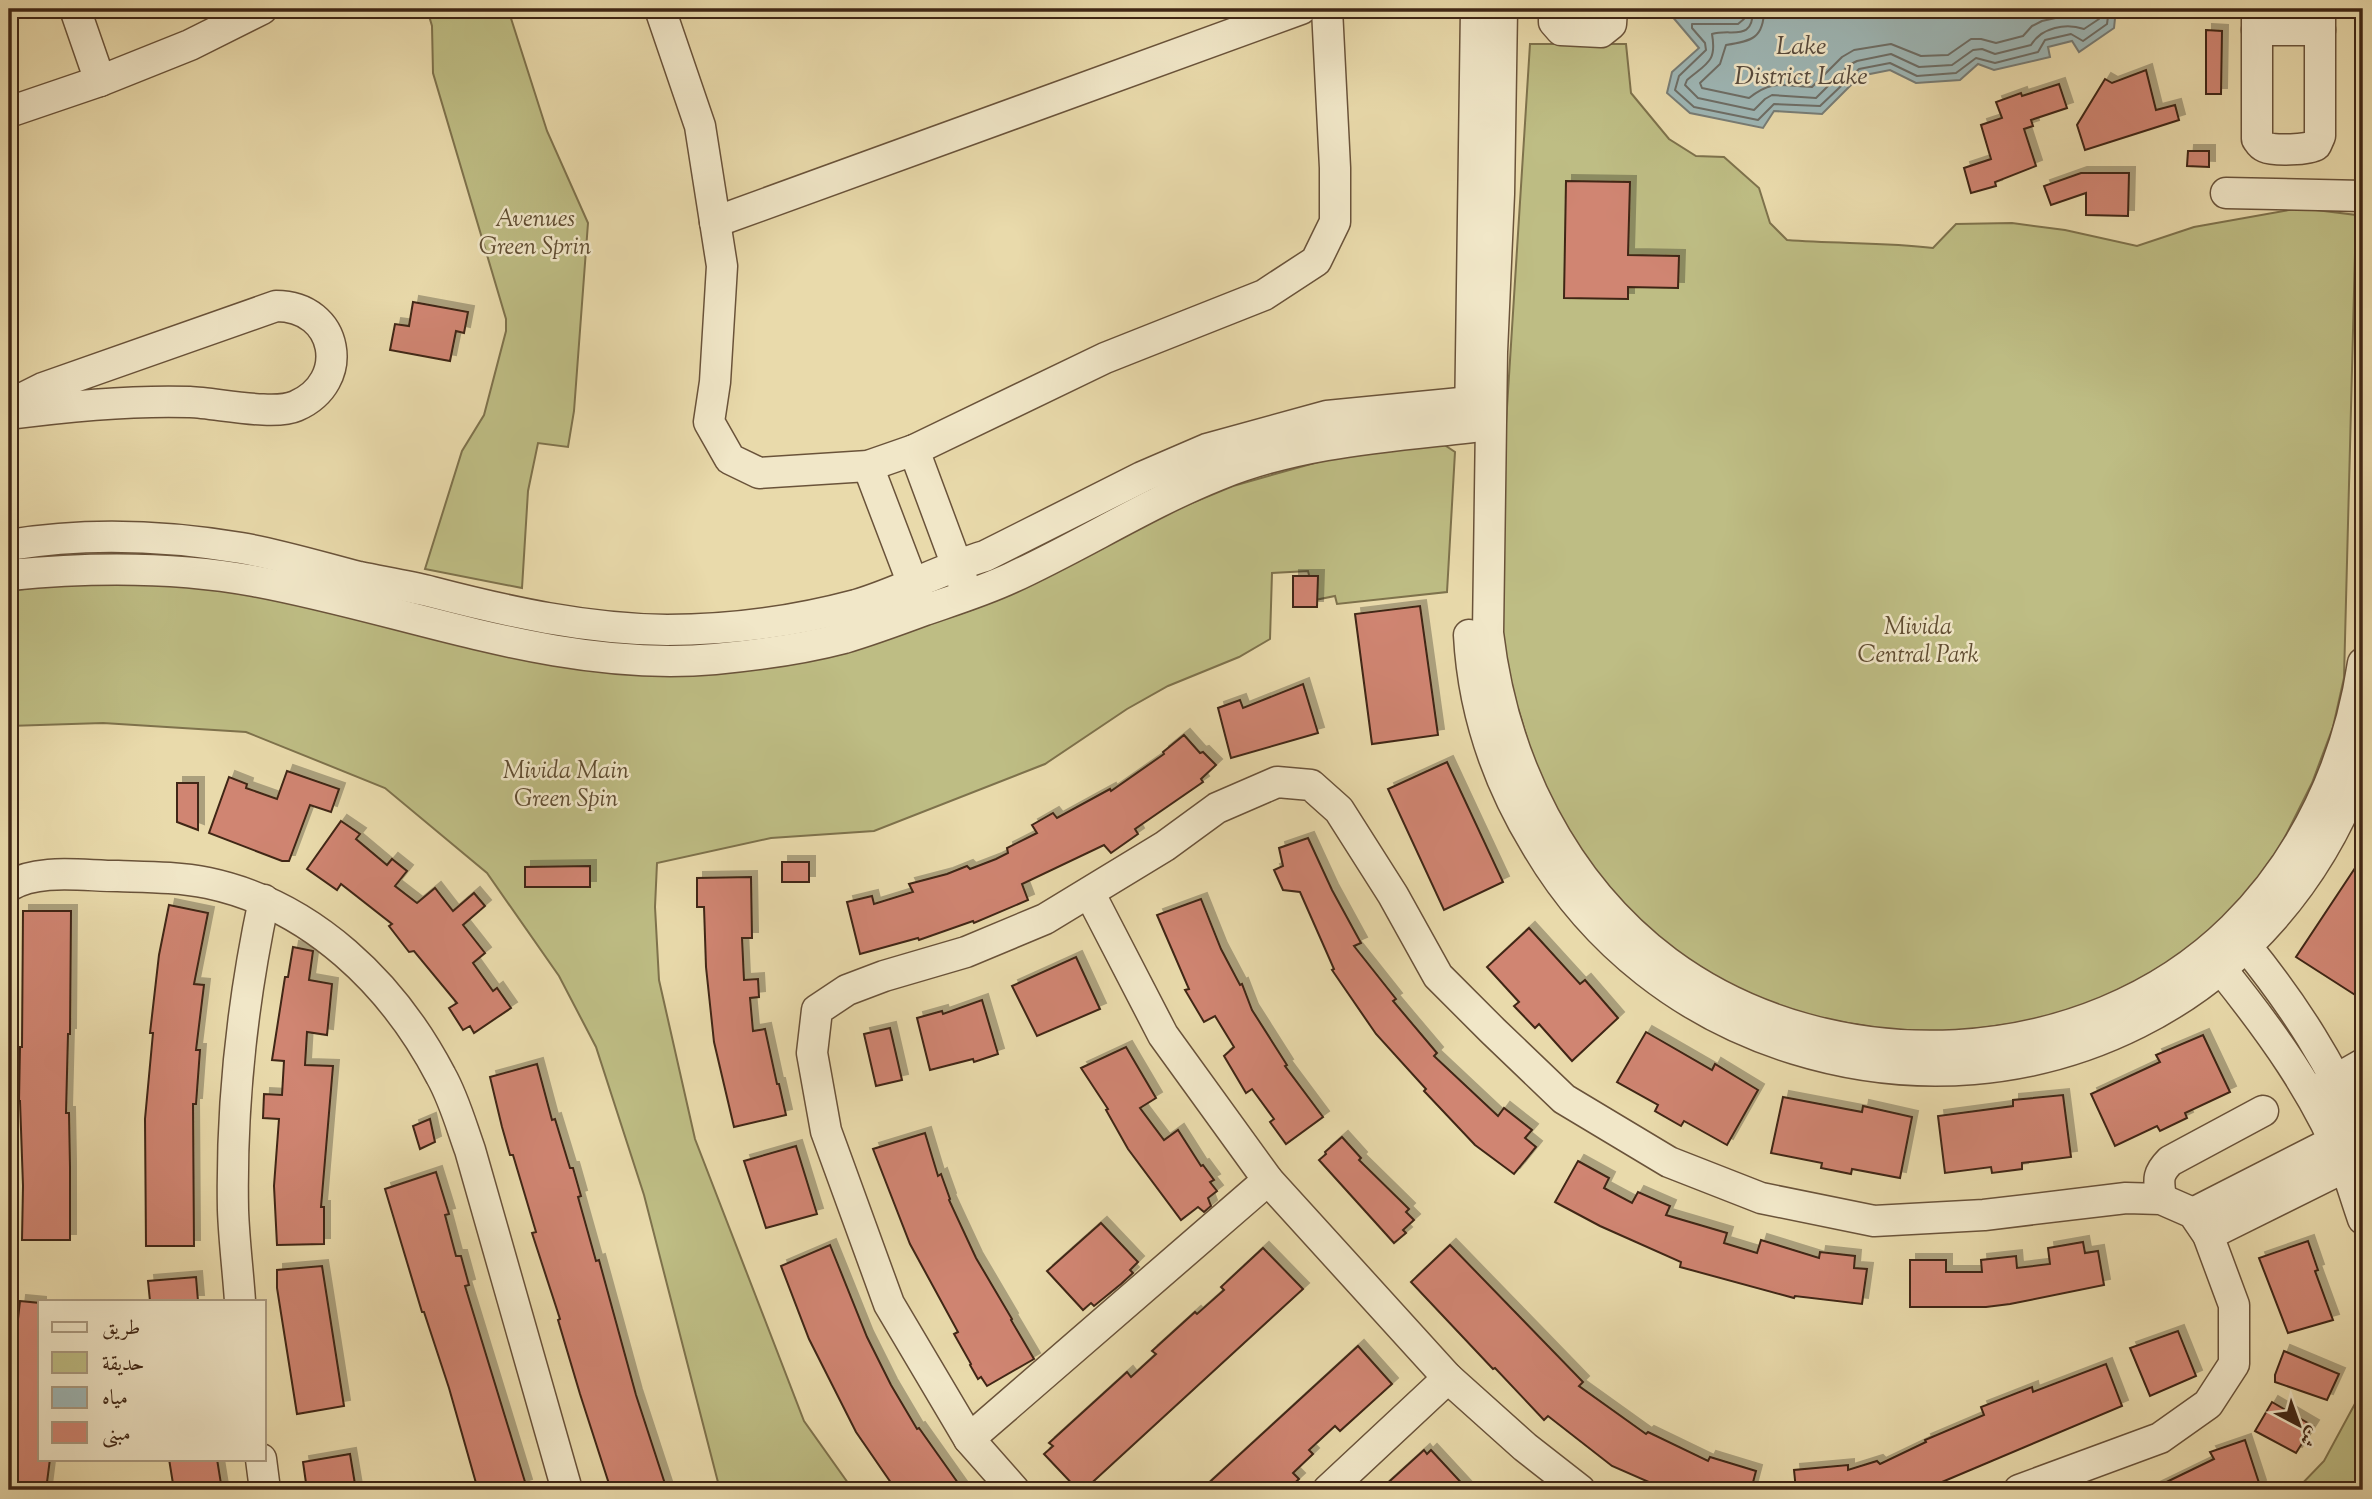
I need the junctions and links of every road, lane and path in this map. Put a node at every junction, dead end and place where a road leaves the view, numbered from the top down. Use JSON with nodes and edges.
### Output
{"nodes":[{"id":1,"x":75,"y":9,"type":"edge"},
{"id":2,"x":262,"y":9,"type":"edge"},
{"id":3,"x":660,"y":9,"type":"edge"},
{"id":4,"x":1301,"y":9,"type":"edge"},
{"id":5,"x":1327,"y":9,"type":"edge"},
{"id":6,"x":1476,"y":9,"type":"edge"},
{"id":7,"x":1502,"y":9,"type":"edge"},
{"id":8,"x":1555,"y":9,"type":"edge"},
{"id":9,"x":1612,"y":9,"type":"edge"},
{"id":10,"x":2257,"y":20,"type":"edge"},
{"id":11,"x":2320,"y":20,"type":"edge"},
{"id":12,"x":100,"y":81,"type":"junction"},
{"id":13,"x":9,"y":112,"type":"edge"},
{"id":14,"x":2305,"y":149,"type":"junction"},
{"id":15,"x":2226,"y":193,"type":"dead end"},
{"id":16,"x":2307,"y":195,"type":"junction"},
{"id":17,"x":2363,"y":196,"type":"edge"},
{"id":18,"x":715,"y":222,"type":"junction"},
{"id":19,"x":9,"y":405,"type":"edge"},
{"id":20,"x":9,"y":414,"type":"edge"},
{"id":21,"x":1481,"y":414,"type":"junction"},
{"id":22,"x":914,"y":450,"type":"junction"},
{"id":23,"x":869,"y":466,"type":"junction"},
{"id":24,"x":9,"y":545,"type":"edge"},
{"id":25,"x":956,"y":564,"type":"junction"},
{"id":26,"x":9,"y":575,"type":"edge"},
{"id":27,"x":912,"y":583,"type":"junction"},
{"id":28,"x":968,"y":596,"type":"junction"},
{"id":29,"x":924,"y":611,"type":"junction"},
{"id":30,"x":2363,"y":663,"type":"edge"},
{"id":31,"x":2363,"y":762,"type":"edge"},
{"id":32,"x":9,"y":886,"type":"edge"},
{"id":33,"x":1090,"y":894,"type":"junction"},
{"id":34,"x":264,"y":900,"type":"junction"},
{"id":35,"x":2246,"y":946,"type":"junction"},
{"id":36,"x":2221,"y":969,"type":"junction"},
{"id":37,"x":2363,"y":1064,"type":"edge"},
{"id":38,"x":2349,"y":1091,"type":"edge"},
{"id":39,"x":2316,"y":1106,"type":"junction"},
{"id":40,"x":2263,"y":1111,"type":"dead end"},
{"id":41,"x":2353,"y":1146,"type":"edge"},
{"id":42,"x":1268,"y":1180,"type":"junction"},
{"id":43,"x":2161,"y":1199,"type":"junction"},
{"id":44,"x":2363,"y":1219,"type":"edge"},
{"id":45,"x":2201,"y":1224,"type":"junction"},
{"id":46,"x":240,"y":1300,"type":"edge"},
{"id":47,"x":1448,"y":1378,"type":"junction"},
{"id":48,"x":969,"y":1439,"type":"junction"},
{"id":49,"x":261,"y":1460,"type":"edge"},
{"id":50,"x":265,"y":1490,"type":"edge"},
{"id":51,"x":567,"y":1490,"type":"edge"},
{"id":52,"x":1014,"y":1490,"type":"edge"},
{"id":53,"x":1328,"y":1490,"type":"edge"},
{"id":54,"x":1580,"y":1490,"type":"edge"},
{"id":55,"x":2019,"y":1490,"type":"edge"}],
"edges":[{"from":1,"to":12,"type":"street"},
{"from":2,"to":12,"type":"street"},
{"from":3,"to":18,"type":"street"},
{"from":4,"to":18,"type":"street"},
{"from":5,"to":22,"type":"street"},
{"from":6,"to":21,"type":"street"},
{"from":7,"to":21,"type":"street"},
{"from":8,"to":9,"type":"street"},
{"from":10,"to":11,"type":"street"},
{"from":10,"to":14,"type":"street"},
{"from":11,"to":14,"type":"street"},
{"from":12,"to":13,"type":"street"},
{"from":14,"to":16,"type":"street"},
{"from":15,"to":16,"type":"street"},
{"from":16,"to":17,"type":"street"},
{"from":18,"to":23,"type":"street"},
{"from":19,"to":20,"type":"street"},
{"from":21,"to":25,"type":"street"},
{"from":21,"to":28,"type":"street"},
{"from":21,"to":30,"type":"street"},
{"from":21,"to":36,"type":"street"},
{"from":22,"to":23,"type":"street"},
{"from":22,"to":25,"type":"street"},
{"from":23,"to":27,"type":"street"},
{"from":24,"to":27,"type":"street"},
{"from":25,"to":27,"type":"street"},
{"from":25,"to":28,"type":"street"},
{"from":26,"to":29,"type":"street"},
{"from":27,"to":29,"type":"street"},
{"from":28,"to":29,"type":"street"},
{"from":31,"to":35,"type":"street"},
{"from":32,"to":34,"type":"street"},
{"from":33,"to":42,"type":"street"},
{"from":33,"to":43,"type":"street"},
{"from":33,"to":48,"type":"street"},
{"from":34,"to":46,"type":"street"},
{"from":34,"to":51,"type":"street"},
{"from":35,"to":36,"type":"street"},
{"from":35,"to":38,"type":"street"},
{"from":36,"to":39,"type":"street"},
{"from":37,"to":38,"type":"street"},
{"from":38,"to":39,"type":"street"},
{"from":38,"to":41,"type":"street"},
{"from":39,"to":41,"type":"street"},
{"from":40,"to":43,"type":"street"},
{"from":41,"to":44,"type":"street"},
{"from":41,"to":45,"type":"street"},
{"from":42,"to":47,"type":"street"},
{"from":42,"to":48,"type":"street"},
{"from":43,"to":45,"type":"street"},
{"from":45,"to":55,"type":"street"},
{"from":47,"to":53,"type":"street"},
{"from":47,"to":54,"type":"street"},
{"from":48,"to":52,"type":"street"},
{"from":49,"to":50,"type":"street"}]}
